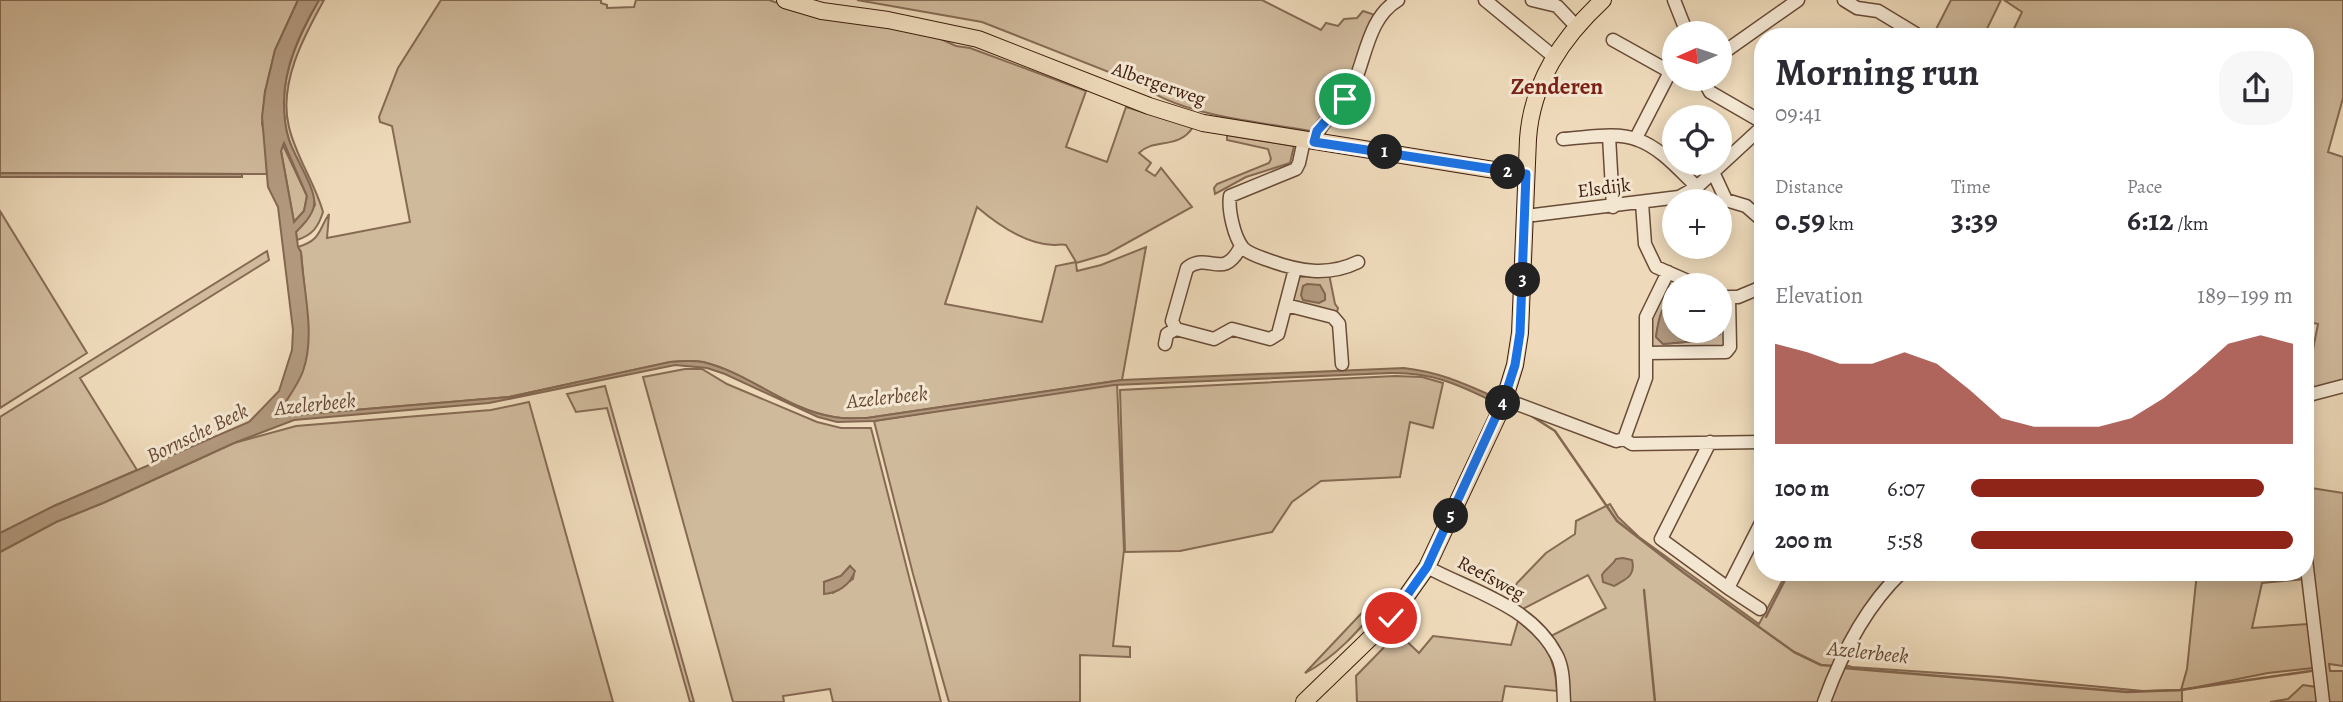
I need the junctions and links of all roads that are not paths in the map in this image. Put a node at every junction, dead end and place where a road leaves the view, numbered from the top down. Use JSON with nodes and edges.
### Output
{"nodes":[{"id":1,"x":786,"y":0,"type":"edge"},
{"id":2,"x":1398,"y":0,"type":"edge"},
{"id":3,"x":1485,"y":0,"type":"edge"},
{"id":4,"x":1532,"y":0,"type":"edge"},
{"id":5,"x":1602,"y":0,"type":"edge"},
{"id":6,"x":1674,"y":0,"type":"edge"},
{"id":7,"x":1798,"y":0,"type":"edge"},
{"id":8,"x":1844,"y":0,"type":"edge"},
{"id":9,"x":1682,"y":21,"type":"edge"},
{"id":10,"x":1576,"y":26,"type":"junction"},
{"id":11,"x":1758,"y":28,"type":"edge"},
{"id":12,"x":1906,"y":28,"type":"edge"},
{"id":13,"x":1754,"y":31,"type":"edge"},
{"id":14,"x":1750,"y":34,"type":"junction"},
{"id":15,"x":1754,"y":36,"type":"edge"},
{"id":16,"x":1613,"y":40,"type":"dead end"},
{"id":17,"x":1732,"y":47,"type":"edge"},
{"id":18,"x":1553,"y":57,"type":"junction"},
{"id":19,"x":1662,"y":67,"type":"edge"},
{"id":20,"x":1662,"y":91,"type":"edge"},
{"id":21,"x":1710,"y":91,"type":"edge"},
{"id":22,"x":1754,"y":120,"type":"edge"},
{"id":23,"x":1754,"y":133,"type":"edge"},
{"id":24,"x":1609,"y":136,"type":"junction"},
{"id":25,"x":1636,"y":138,"type":"junction"},
{"id":26,"x":1563,"y":139,"type":"dead end"},
{"id":27,"x":1309,"y":141,"type":"junction"},
{"id":28,"x":1732,"y":154,"type":"edge"},
{"id":29,"x":1526,"y":174,"type":"junction"},
{"id":30,"x":1710,"y":175,"type":"edge"},
{"id":31,"x":1714,"y":175,"type":"edge"},
{"id":32,"x":1697,"y":187,"type":"junction"},
{"id":33,"x":1642,"y":203,"type":"junction"},
{"id":34,"x":1613,"y":207,"type":"junction"},
{"id":35,"x":1754,"y":213,"type":"edge"},
{"id":36,"x":1534,"y":215,"type":"dead end"},
{"id":37,"x":1241,"y":246,"type":"junction"},
{"id":38,"x":1358,"y":262,"type":"dead end"},
{"id":39,"x":1295,"y":269,"type":"junction"},
{"id":40,"x":1668,"y":272,"type":"joint"},
{"id":41,"x":1754,"y":289,"type":"edge"},
{"id":42,"x":1732,"y":295,"type":"edge"},
{"id":43,"x":1286,"y":305,"type":"junction"},
{"id":44,"x":1176,"y":329,"type":"junction"},
{"id":45,"x":1730,"y":343,"type":"edge"},
{"id":46,"x":1165,"y":344,"type":"dead end"},
{"id":47,"x":1646,"y":358,"type":"junction"},
{"id":48,"x":1342,"y":364,"type":"dead end"},
{"id":49,"x":2343,"y":386,"type":"edge"},
{"id":50,"x":2314,"y":394,"type":"edge"},
{"id":51,"x":1504,"y":399,"type":"junction"},
{"id":52,"x":1624,"y":439,"type":"junction"},
{"id":53,"x":1710,"y":442,"type":"junction"},
{"id":54,"x":1754,"y":442,"type":"edge"},
{"id":55,"x":1754,"y":537,"type":"edge"},
{"id":56,"x":1427,"y":567,"type":"junction"},
{"id":57,"x":1894,"y":581,"type":"edge"},
{"id":58,"x":2309,"y":581,"type":"edge"},
{"id":59,"x":1728,"y":588,"type":"junction"},
{"id":60,"x":1760,"y":609,"type":"dead end"},
{"id":61,"x":1304,"y":702,"type":"edge"},
{"id":62,"x":1564,"y":702,"type":"edge"},
{"id":63,"x":1824,"y":702,"type":"edge"},
{"id":64,"x":2323,"y":702,"type":"edge"}],
"edges":[{"from":1,"to":27,"type":"main road","name":"Albergerweg"},
{"from":2,"to":27,"type":"street"},
{"from":3,"to":18,"type":"street"},
{"from":4,"to":10,"type":"street"},
{"from":5,"to":10,"type":"main road"},
{"from":6,"to":9,"type":"street"},
{"from":7,"to":11,"type":"street"},
{"from":8,"to":12,"type":"street"},
{"from":10,"to":18,"type":"main road"},
{"from":13,"to":14,"type":"street"},
{"from":14,"to":15,"type":"street"},
{"from":14,"to":17,"type":"street"},
{"from":16,"to":19,"type":"street"},
{"from":18,"to":29,"type":"main road"},
{"from":20,"to":25,"type":"street"},
{"from":21,"to":22,"type":"street"},
{"from":23,"to":28,"type":"street","name":"Elsdijk"},
{"from":24,"to":25,"type":"street"},
{"from":24,"to":26,"type":"street"},
{"from":24,"to":34,"type":"street"},
{"from":25,"to":32,"type":"street"},
{"from":27,"to":29,"type":"main road","name":"Albergerweg"},
{"from":27,"to":37,"type":"street"},
{"from":29,"to":51,"type":"main road"},
{"from":30,"to":32,"type":"street","name":"Elsdijk"},
{"from":31,"to":35,"type":"street"},
{"from":32,"to":33,"type":"street","name":"Elsdijk"},
{"from":33,"to":34,"type":"street","name":"Elsdijk"},
{"from":33,"to":40,"type":"street"},
{"from":34,"to":36,"type":"street","name":"Elsdijk"},
{"from":37,"to":39,"type":"street"},
{"from":37,"to":44,"type":"street"},
{"from":38,"to":39,"type":"street"},
{"from":39,"to":43,"type":"street"},
{"from":40,"to":47,"type":"street"},
{"from":41,"to":42,"type":"street"},
{"from":43,"to":44,"type":"street"},
{"from":43,"to":48,"type":"street"},
{"from":44,"to":46,"type":"street"},
{"from":45,"to":47,"type":"street"},
{"from":47,"to":52,"type":"street"},
{"from":49,"to":50,"type":"street"},
{"from":51,"to":52,"type":"street"},
{"from":51,"to":56,"type":"main road"},
{"from":52,"to":53,"type":"street"},
{"from":53,"to":54,"type":"street"},
{"from":53,"to":59,"type":"street"},
{"from":55,"to":59,"type":"street"},
{"from":56,"to":61,"type":"main road"},
{"from":56,"to":62,"type":"street","name":"Reefsweg"},
{"from":57,"to":63,"type":"street"},
{"from":58,"to":64,"type":"street"},
{"from":59,"to":60,"type":"street"}]}
